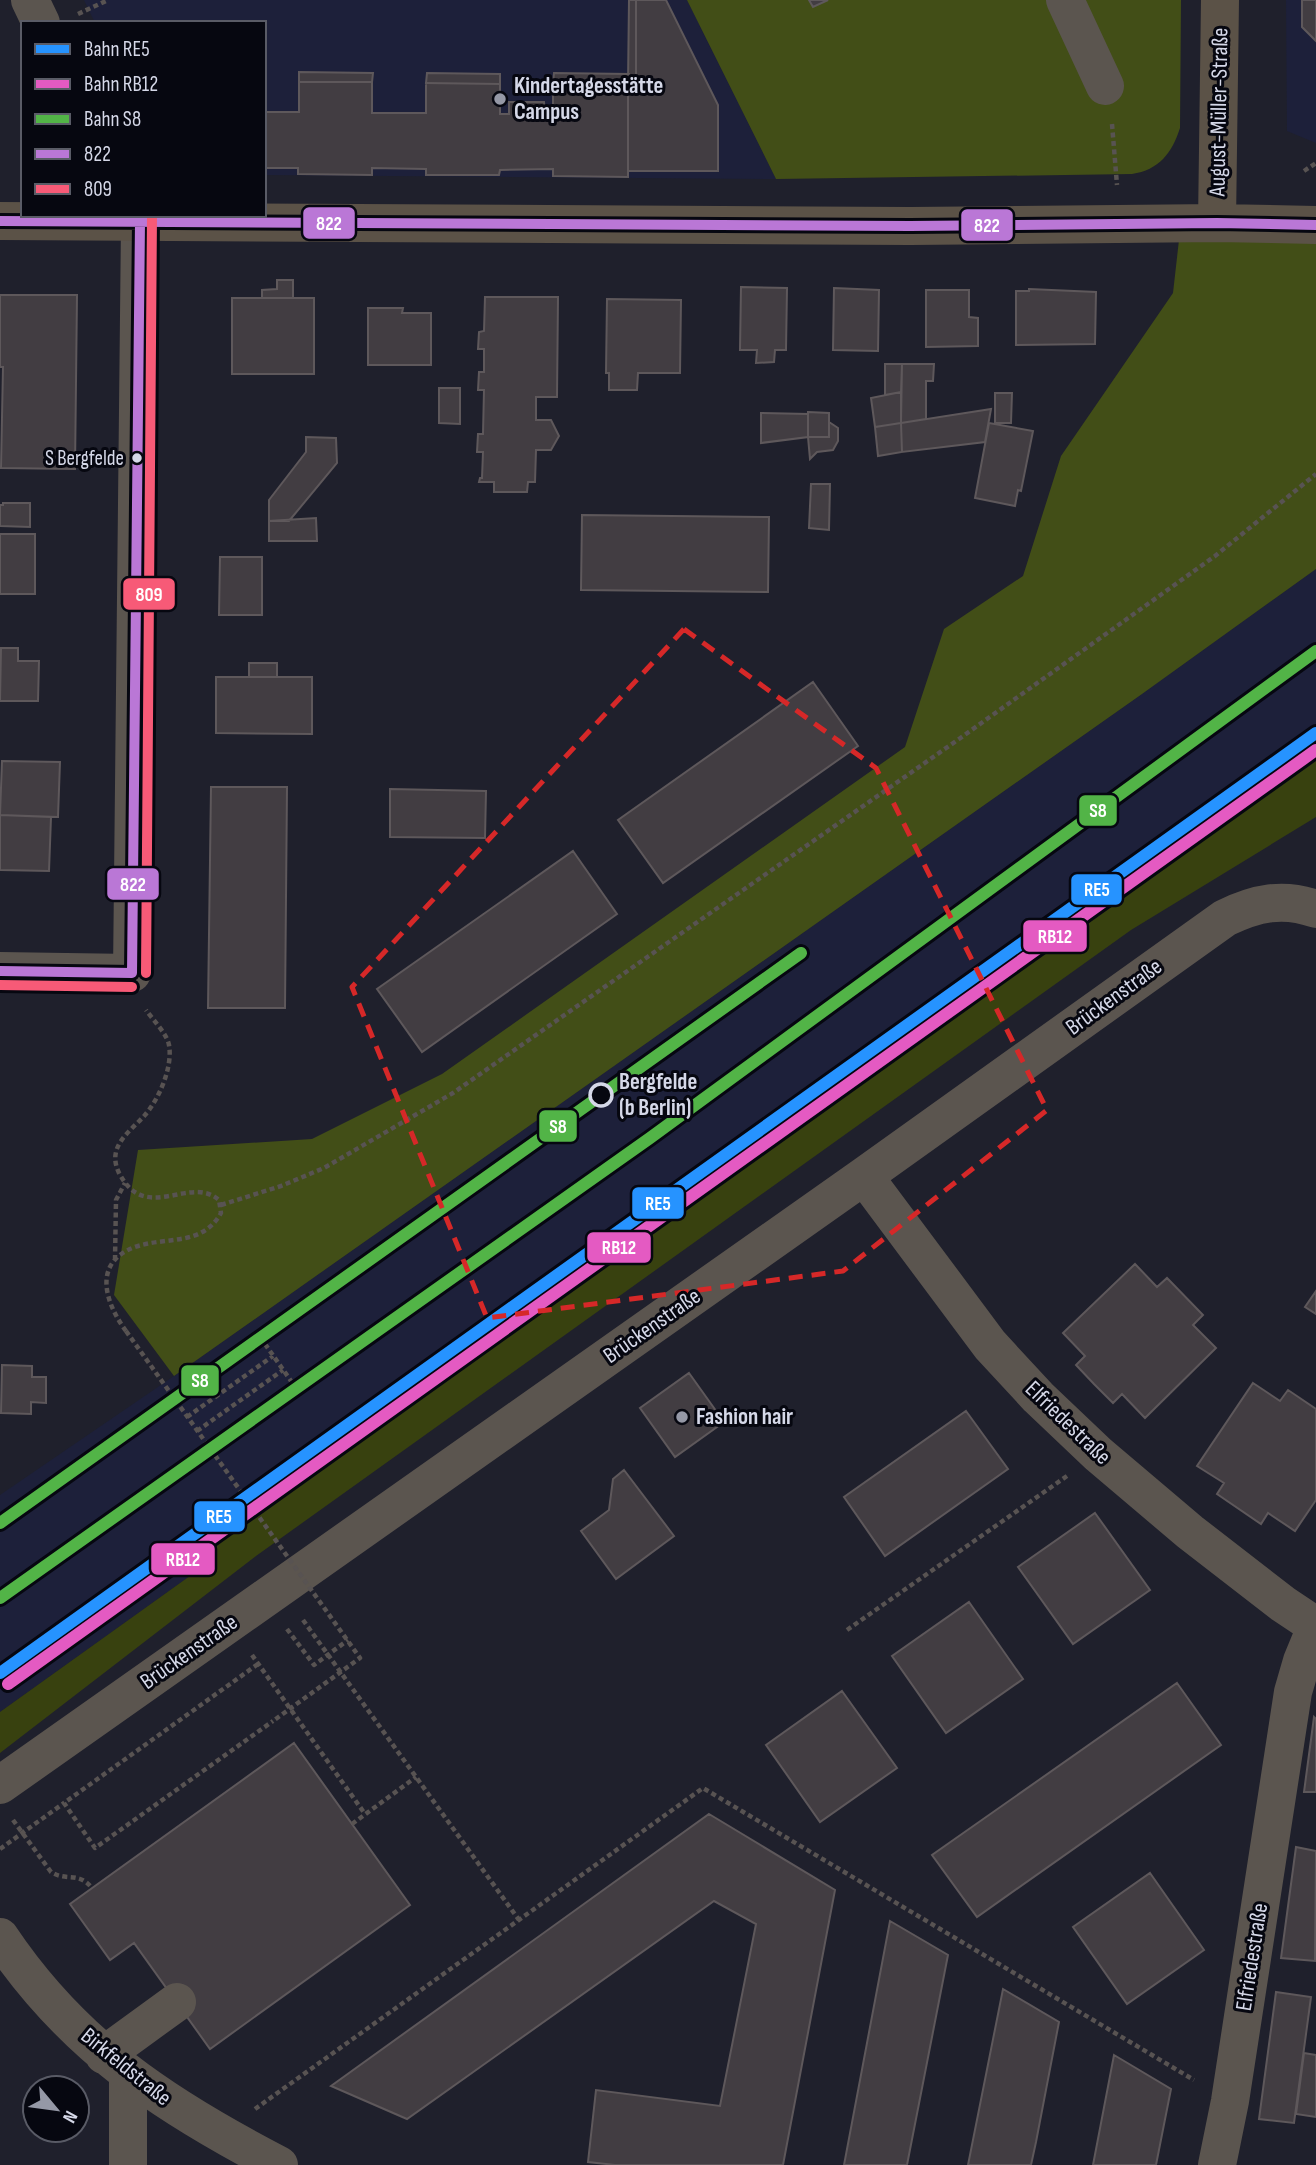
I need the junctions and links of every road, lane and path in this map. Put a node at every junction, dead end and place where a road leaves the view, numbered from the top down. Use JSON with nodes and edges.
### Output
{"nodes":[{"id":1,"x":30,"y":0,"type":"edge"},
{"id":2,"x":108,"y":0,"type":"edge"},
{"id":3,"x":1065,"y":0,"type":"edge"},
{"id":4,"x":1220,"y":0,"type":"edge"},
{"id":5,"x":56,"y":20,"type":"edge"},
{"id":6,"x":1105,"y":86,"type":"joint"},
{"id":7,"x":1316,"y":163,"type":"edge"},
{"id":8,"x":1304,"y":171,"type":"dead end"},
{"id":9,"x":139,"y":219,"type":"edge"},
{"id":10,"x":0,"y":221,"type":"edge"},
{"id":11,"x":1217,"y":223,"type":"junction"},
{"id":12,"x":1117,"y":224,"type":"junction"},
{"id":13,"x":1316,"y":225,"type":"edge"},
{"id":14,"x":1316,"y":474,"type":"edge"},
{"id":15,"x":1316,"y":909,"type":"edge"},
{"id":16,"x":0,"y":971,"type":"edge"},
{"id":17,"x":169,"y":1044,"type":"dead end"},
{"id":18,"x":864,"y":1176,"type":"junction"},
{"id":19,"x":125,"y":1182,"type":"junction"},
{"id":20,"x":221,"y":1205,"type":"junction"},
{"id":21,"x":115,"y":1261,"type":"junction"},
{"id":22,"x":265,"y":1345,"type":"dead end"},
{"id":23,"x":273,"y":1356,"type":"junction"},
{"id":24,"x":283,"y":1370,"type":"junction"},
{"id":25,"x":291,"y":1381,"type":"dead end"},
{"id":26,"x":187,"y":1417,"type":"junction"},
{"id":27,"x":197,"y":1431,"type":"junction"},
{"id":28,"x":1098,"y":1454,"type":"junction"},
{"id":29,"x":280,"y":1588,"type":"junction"},
{"id":30,"x":229,"y":1624,"type":"junction"},
{"id":31,"x":1316,"y":1627,"type":"edge"},
{"id":32,"x":287,"y":1629,"type":"dead end"},
{"id":33,"x":847,"y":1630,"type":"dead end"},
{"id":34,"x":348,"y":1640,"type":"junction"},
{"id":35,"x":258,"y":1664,"type":"junction"},
{"id":36,"x":416,"y":1777,"type":"junction"},
{"id":37,"x":0,"y":1785,"type":"edge"},
{"id":38,"x":64,"y":1803,"type":"junction"},
{"id":39,"x":365,"y":1814,"type":"junction"},
{"id":40,"x":352,"y":1824,"type":"dead end"},
{"id":41,"x":22,"y":1833,"type":"junction"},
{"id":42,"x":0,"y":1849,"type":"edge"},
{"id":43,"x":92,"y":1888,"type":"dead end"},
{"id":44,"x":519,"y":1920,"type":"junction"},
{"id":45,"x":0,"y":1937,"type":"edge"},
{"id":46,"x":177,"y":2002,"type":"dead end"},
{"id":47,"x":116,"y":2065,"type":"junction"},
{"id":48,"x":1230,"y":2101,"type":"junction"},
{"id":49,"x":220,"y":2134,"type":"junction"},
{"id":50,"x":128,"y":2165,"type":"edge"},
{"id":51,"x":279,"y":2165,"type":"edge"},
{"id":52,"x":1217,"y":2165,"type":"edge"}],
"edges":[{"from":1,"to":5,"type":"street"},
{"from":2,"to":5,"type":"path"},
{"from":3,"to":6,"type":"street"},
{"from":4,"to":11,"type":"main road","name":"August-Müller-Straße"},
{"from":6,"to":12,"type":"path"},
{"from":7,"to":8,"type":"path"},
{"from":9,"to":10,"type":"main road"},
{"from":9,"to":12,"type":"main road"},
{"from":9,"to":16,"type":"street"},
{"from":11,"to":12,"type":"main road"},
{"from":11,"to":13,"type":"main road"},
{"from":14,"to":20,"type":"path"},
{"from":15,"to":18,"type":"street","name":"Brückenstraße"},
{"from":17,"to":19,"type":"path"},
{"from":18,"to":28,"type":"street","name":"Elfriedestraße"},
{"from":18,"to":29,"type":"street","name":"Brückenstraße"},
{"from":19,"to":20,"type":"path"},
{"from":19,"to":21,"type":"path"},
{"from":20,"to":21,"type":"path"},
{"from":21,"to":26,"type":"path","bridge":true},
{"from":22,"to":23,"type":"path"},
{"from":23,"to":24,"type":"path"},
{"from":23,"to":26,"type":"path"},
{"from":24,"to":25,"type":"path"},
{"from":24,"to":27,"type":"path"},
{"from":26,"to":27,"type":"path","bridge":true},
{"from":27,"to":34,"type":"path","bridge":true},
{"from":28,"to":31,"type":"street","name":"Elfriedestraße"},
{"from":28,"to":33,"type":"path"},
{"from":29,"to":30,"type":"street","name":"Brückenstraße"},
{"from":29,"to":36,"type":"path"},
{"from":30,"to":35,"type":"path"},
{"from":30,"to":37,"type":"street","name":"Brückenstraße"},
{"from":31,"to":48,"type":"street","name":"Elfriedestraße"},
{"from":32,"to":34,"type":"path"},
{"from":34,"to":38,"type":"path","bridge":true},
{"from":35,"to":38,"type":"path"},
{"from":35,"to":39,"type":"path"},
{"from":36,"to":39,"type":"path"},
{"from":36,"to":44,"type":"path"},
{"from":38,"to":41,"type":"path"},
{"from":39,"to":40,"type":"path"},
{"from":41,"to":42,"type":"path"},
{"from":41,"to":43,"type":"path"},
{"from":44,"to":48,"type":"path"},
{"from":44,"to":49,"type":"path"},
{"from":45,"to":47,"type":"street","name":"Birkfeldstraße"},
{"from":46,"to":47,"type":"street"},
{"from":47,"to":49,"type":"street","name":"Birkfeldstraße"},
{"from":47,"to":50,"type":"street"},
{"from":48,"to":52,"type":"street","name":"Elfriedestraße"},
{"from":49,"to":51,"type":"street","name":"Birkfeldstraße"}]}
